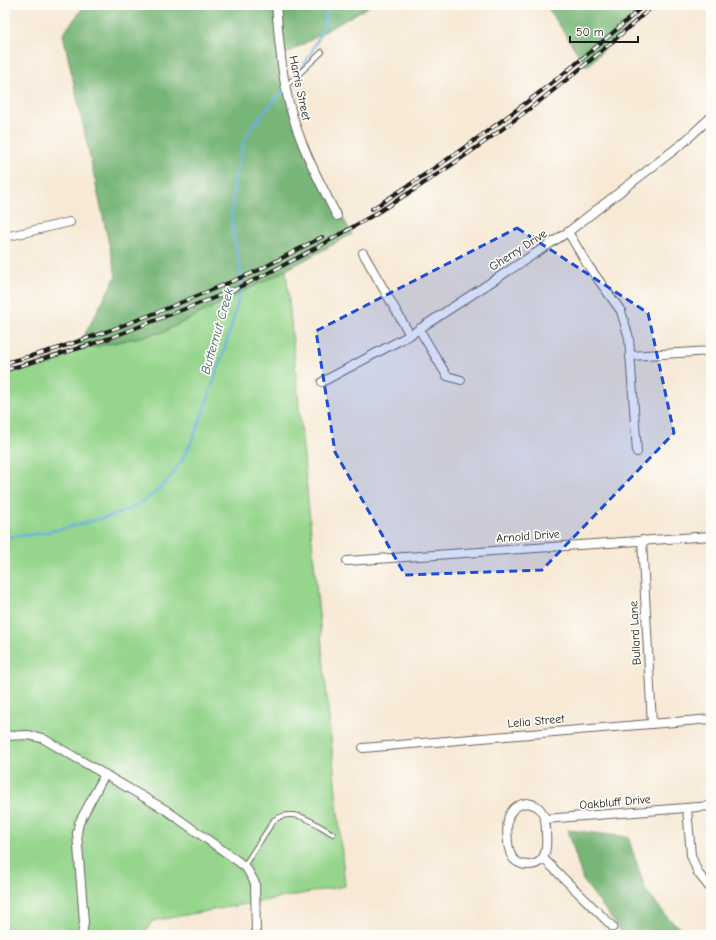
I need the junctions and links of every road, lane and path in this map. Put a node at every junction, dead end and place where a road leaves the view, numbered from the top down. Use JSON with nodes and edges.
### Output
{"nodes":[{"id":1,"x":276,"y":5,"type":"edge"},
{"id":2,"x":322,"y":52,"type":"dead end"},
{"id":3,"x":286,"y":86,"type":"junction"},
{"id":4,"x":711,"y":116,"type":"edge"},
{"id":5,"x":337,"y":216,"type":"dead end"},
{"id":6,"x":70,"y":222,"type":"dead end"},
{"id":7,"x":568,"y":232,"type":"junction"},
{"id":8,"x":5,"y":237,"type":"edge"},
{"id":9,"x":363,"y":253,"type":"dead end"},
{"id":10,"x":419,"y":329,"type":"junction"},
{"id":11,"x":410,"y":335,"type":"junction"},
{"id":12,"x":711,"y":351,"type":"edge"},
{"id":13,"x":630,"y":356,"type":"junction"},
{"id":14,"x":460,"y":380,"type":"dead end"},
{"id":15,"x":322,"y":382,"type":"dead end"},
{"id":16,"x":637,"y":452,"type":"dead end"},
{"id":17,"x":711,"y":536,"type":"edge"},
{"id":18,"x":642,"y":540,"type":"junction"},
{"id":19,"x":347,"y":561,"type":"dead end"},
{"id":20,"x":711,"y":720,"type":"edge"},
{"id":21,"x":652,"y":724,"type":"junction"},
{"id":22,"x":5,"y":736,"type":"edge"},
{"id":23,"x":363,"y":748,"type":"dead end"},
{"id":24,"x":105,"y":774,"type":"junction"},
{"id":25,"x":711,"y":806,"type":"edge"},
{"id":26,"x":687,"y":808,"type":"junction"},
{"id":27,"x":545,"y":819,"type":"junction"},
{"id":28,"x":333,"y":834,"type":"dead end"},
{"id":29,"x":543,"y":858,"type":"junction"},
{"id":30,"x":244,"y":866,"type":"junction"},
{"id":31,"x":711,"y":889,"type":"edge"},
{"id":32,"x":613,"y":927,"type":"dead end"},
{"id":33,"x":82,"y":935,"type":"edge"},
{"id":34,"x":256,"y":935,"type":"edge"}],
"edges":[{"from":1,"to":3,"type":"street","name":"Harris Street"},
{"from":2,"to":3,"type":"lane"},
{"from":3,"to":5,"type":"street","name":"Harris Street"},
{"from":4,"to":7,"type":"street","name":"Gherry Drive"},
{"from":6,"to":8,"type":"street"},
{"from":7,"to":10,"type":"street","name":"Gherry Drive"},
{"from":7,"to":13,"type":"street"},
{"from":9,"to":11,"type":"street"},
{"from":10,"to":11,"type":"street","name":"Gherry Drive"},
{"from":10,"to":14,"type":"street"},
{"from":11,"to":15,"type":"street","name":"Gherry Drive"},
{"from":12,"to":13,"type":"street"},
{"from":13,"to":16,"type":"street"},
{"from":17,"to":18,"type":"street","name":"Arnold Drive"},
{"from":18,"to":19,"type":"street","name":"Arnold Drive"},
{"from":18,"to":21,"type":"street","name":"Bullard Lane"},
{"from":20,"to":21,"type":"street","name":"Lelia Street"},
{"from":21,"to":23,"type":"street","name":"Lelia Street"},
{"from":22,"to":24,"type":"street"},
{"from":24,"to":30,"type":"street"},
{"from":24,"to":33,"type":"street"},
{"from":25,"to":26,"type":"street","name":"Oakbluff Drive"},
{"from":26,"to":27,"type":"street","name":"Oakbluff Drive"},
{"from":26,"to":31,"type":"street"},
{"from":27,"to":29,"type":"street"},
{"from":27,"to":29,"type":"street"},
{"from":28,"to":30,"type":"lane"},
{"from":29,"to":32,"type":"street"},
{"from":30,"to":34,"type":"street"}]}
